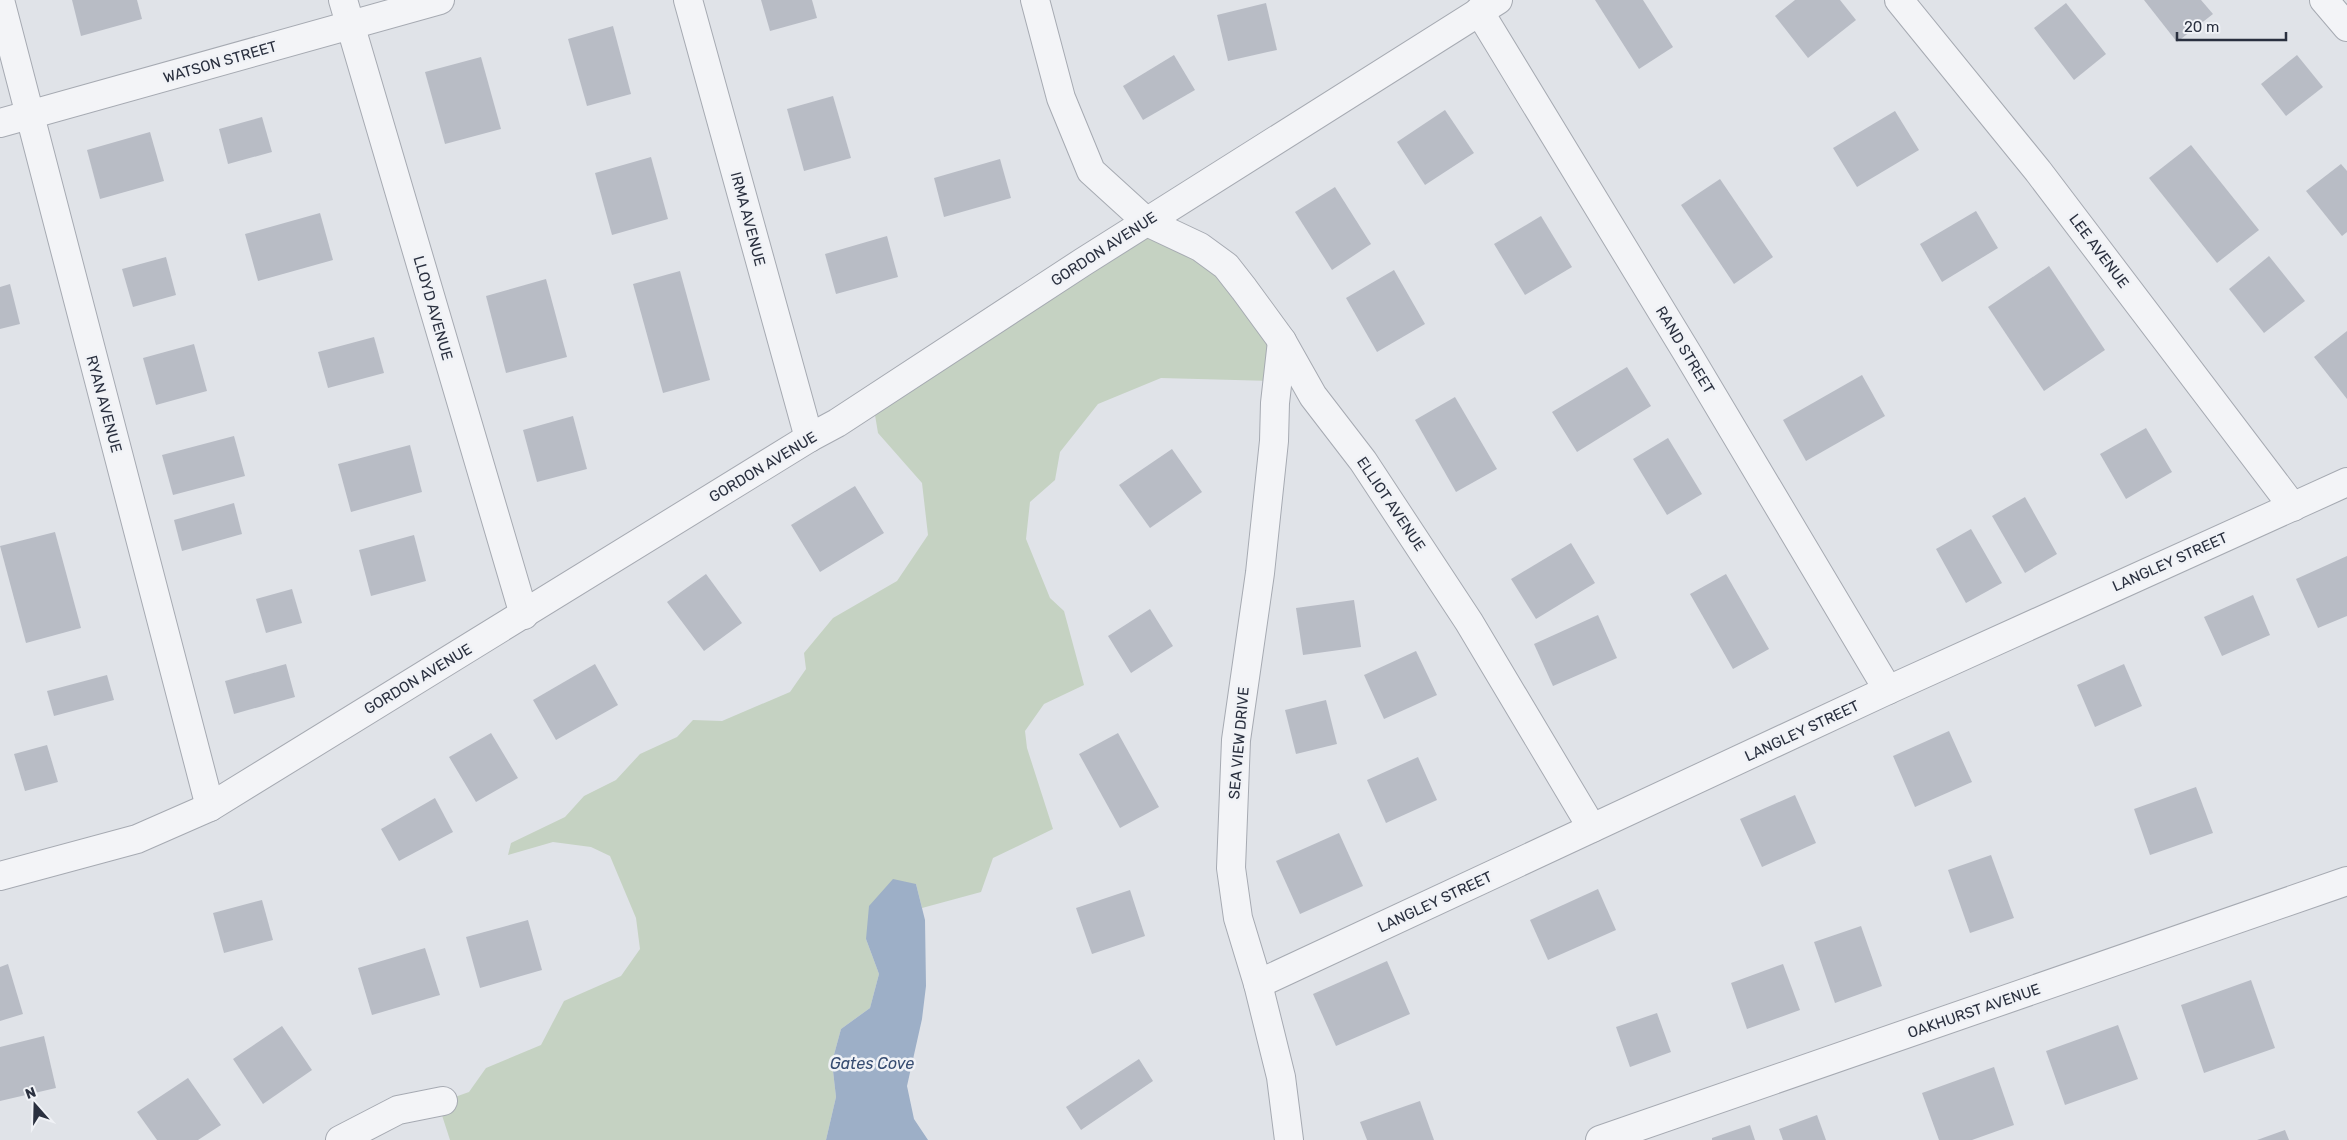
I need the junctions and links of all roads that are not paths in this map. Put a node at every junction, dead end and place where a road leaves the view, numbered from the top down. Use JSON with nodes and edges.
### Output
{"nodes":[{"id":1,"x":0,"y":0,"type":"edge"},
{"id":2,"x":440,"y":0,"type":"edge"},
{"id":3,"x":688,"y":0,"type":"edge"},
{"id":4,"x":1035,"y":0,"type":"edge"},
{"id":5,"x":1899,"y":0,"type":"edge"},
{"id":6,"x":2324,"y":0,"type":"edge"},
{"id":7,"x":1488,"y":6,"type":"edge"},
{"id":8,"x":346,"y":12,"type":"edge"},
{"id":9,"x":2347,"y":27,"type":"edge"},
{"id":10,"x":29,"y":116,"type":"junction"},
{"id":11,"x":0,"y":123,"type":"edge"},
{"id":12,"x":1147,"y":222,"type":"junction"},
{"id":13,"x":1282,"y":341,"type":"junction"},
{"id":14,"x":809,"y":438,"type":"junction"},
{"id":15,"x":2347,"y":482,"type":"edge"},
{"id":16,"x":2293,"y":507,"type":"junction"},
{"id":17,"x":524,"y":615,"type":"junction"},
{"id":18,"x":1888,"y":690,"type":"junction"},
{"id":19,"x":210,"y":807,"type":"junction"},
{"id":20,"x":1592,"y":828,"type":"junction"},
{"id":21,"x":0,"y":876,"type":"edge"},
{"id":22,"x":2347,"y":880,"type":"edge"},
{"id":23,"x":1258,"y":984,"type":"junction"},
{"id":24,"x":444,"y":1101,"type":"dead end"},
{"id":25,"x":340,"y":1140,"type":"edge"},
{"id":26,"x":1289,"y":1140,"type":"edge"},
{"id":27,"x":1600,"y":1140,"type":"edge"}],
"edges":[{"from":1,"to":10,"type":"street","name":"RYAN AVENUE"},
{"from":2,"to":8,"type":"street","name":"WATSON STREET"},
{"from":3,"to":14,"type":"street","name":"IRMA AVENUE"},
{"from":4,"to":12,"type":"street","name":"ELLIOT AVENUE"},
{"from":5,"to":16,"type":"street","name":"LEE AVENUE"},
{"from":6,"to":9,"type":"street"},
{"from":7,"to":12,"type":"street","name":"GORDON AVENUE"},
{"from":7,"to":18,"type":"street","name":"RAND STREET"},
{"from":8,"to":10,"type":"street","name":"WATSON STREET"},
{"from":8,"to":17,"type":"street","name":"LLOYD AVENUE"},
{"from":10,"to":11,"type":"street","name":"WATSON STREET"},
{"from":10,"to":19,"type":"street","name":"RYAN AVENUE"},
{"from":12,"to":13,"type":"street","name":"ELLIOT AVENUE"},
{"from":12,"to":14,"type":"street","name":"GORDON AVENUE"},
{"from":13,"to":20,"type":"street","name":"ELLIOT AVENUE"},
{"from":13,"to":23,"type":"street","name":"SEA VIEW DRIVE"},
{"from":14,"to":17,"type":"street","name":"GORDON AVENUE"},
{"from":15,"to":16,"type":"street","name":"LANGLEY STREET"},
{"from":16,"to":18,"type":"street","name":"LANGLEY STREET"},
{"from":17,"to":19,"type":"street","name":"GORDON AVENUE"},
{"from":18,"to":20,"type":"street","name":"LANGLEY STREET"},
{"from":19,"to":21,"type":"street","name":"GORDON AVENUE"},
{"from":20,"to":23,"type":"street","name":"LANGLEY STREET"},
{"from":22,"to":27,"type":"street","name":"OAKHURST AVENUE"},
{"from":23,"to":26,"type":"street","name":"SEA VIEW DRIVE"},
{"from":24,"to":25,"type":"street"}]}
